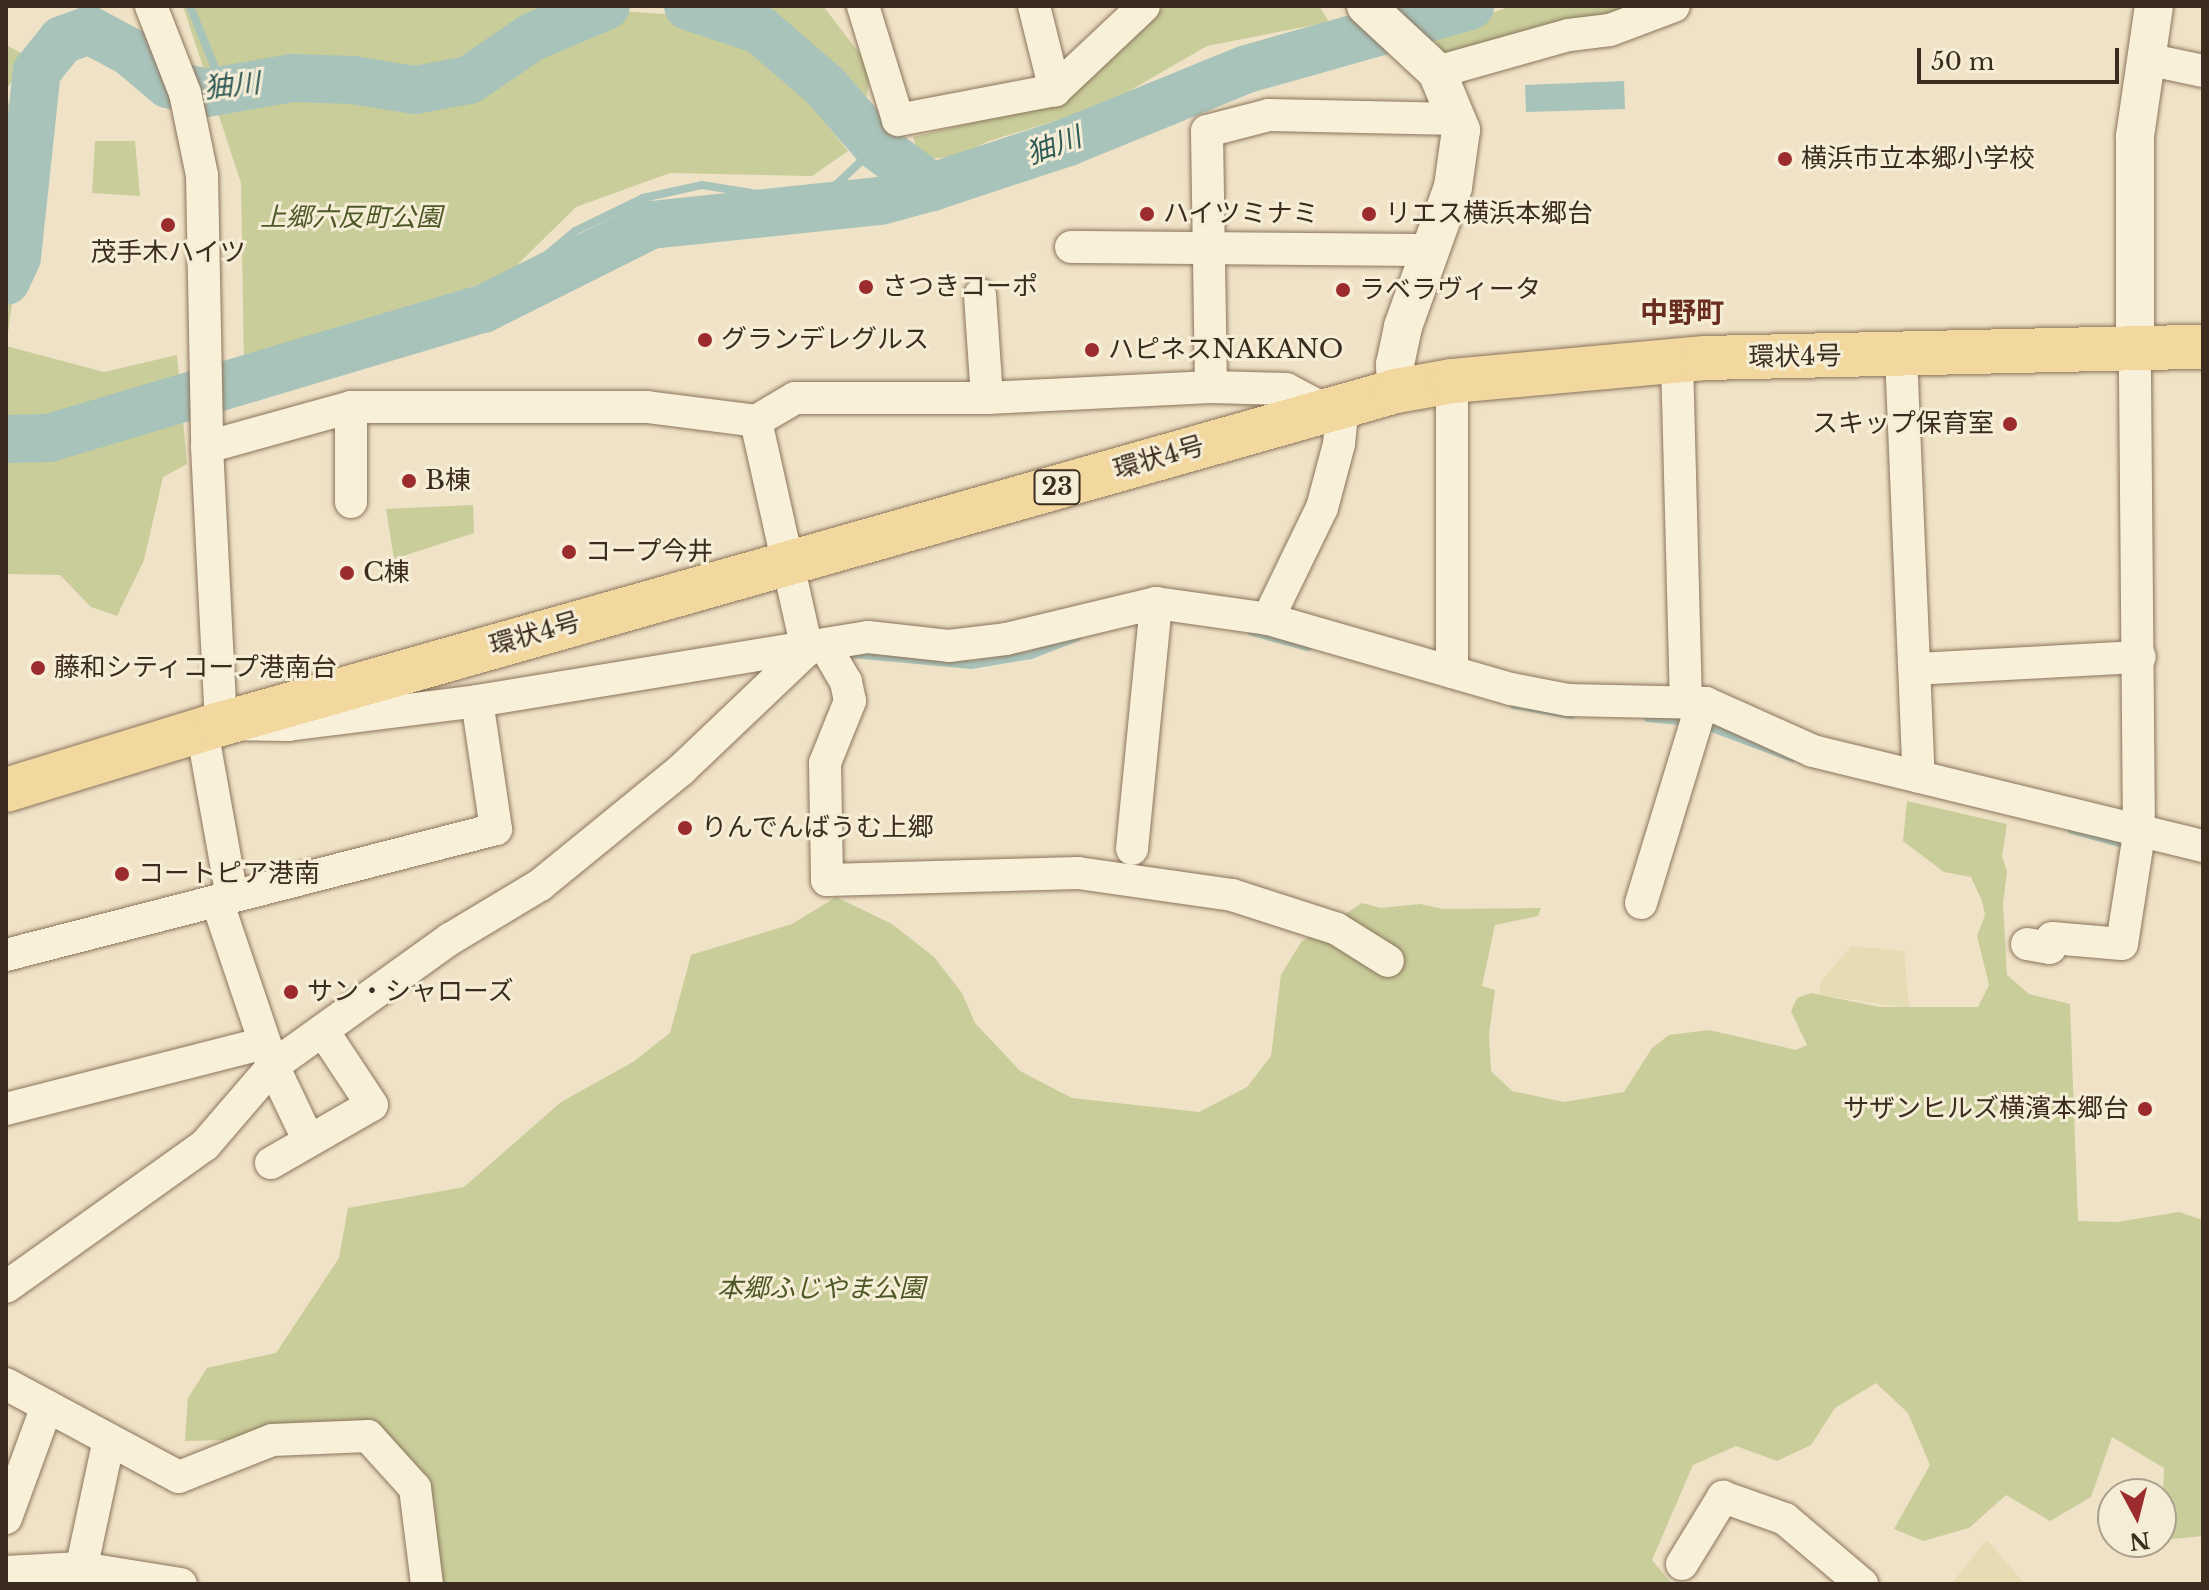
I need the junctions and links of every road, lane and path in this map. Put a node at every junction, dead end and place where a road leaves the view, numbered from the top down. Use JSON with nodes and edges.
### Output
{"nodes":[{"id":1,"x":151,"y":6,"type":"edge"},
{"id":2,"x":863,"y":6,"type":"edge"},
{"id":3,"x":1034,"y":6,"type":"edge"},
{"id":4,"x":1144,"y":6,"type":"edge"},
{"id":5,"x":1366,"y":6,"type":"edge"},
{"id":6,"x":1674,"y":6,"type":"edge"},
{"id":7,"x":2154,"y":6,"type":"edge"},
{"id":8,"x":2146,"y":59,"type":"junction"},
{"id":9,"x":2203,"y":71,"type":"edge"},
{"id":10,"x":1437,"y":72,"type":"junction"},
{"id":11,"x":1055,"y":90,"type":"junction"},
{"id":12,"x":1458,"y":119,"type":"junction"},
{"id":13,"x":1071,"y":247,"type":"dead end"},
{"id":14,"x":1208,"y":248,"type":"junction"},
{"id":15,"x":1431,"y":250,"type":"junction"},
{"id":16,"x":980,"y":295,"type":"dead end"},
{"id":17,"x":2135,"y":346,"type":"junction"},
{"id":18,"x":2203,"y":347,"type":"edge"},
{"id":19,"x":1901,"y":355,"type":"junction"},
{"id":20,"x":1677,"y":360,"type":"junction"},
{"id":21,"x":1452,"y":381,"type":"junction"},
{"id":22,"x":1211,"y":387,"type":"junction"},
{"id":23,"x":1396,"y":391,"type":"junction"},
{"id":24,"x":987,"y":398,"type":"junction"},
{"id":25,"x":1334,"y":406,"type":"junction"},
{"id":26,"x":351,"y":407,"type":"junction"},
{"id":27,"x":756,"y":421,"type":"junction"},
{"id":28,"x":206,"y":439,"type":"junction"},
{"id":29,"x":351,"y":502,"type":"dead end"},
{"id":30,"x":785,"y":562,"type":"junction"},
{"id":31,"x":1156,"y":604,"type":"junction"},
{"id":32,"x":1268,"y":619,"type":"junction"},
{"id":33,"x":820,"y":649,"type":"junction"},
{"id":34,"x":2140,"y":657,"type":"junction"},
{"id":35,"x":1915,"y":669,"type":"junction"},
{"id":36,"x":1452,"y":672,"type":"junction"},
{"id":37,"x":477,"y":701,"type":"junction"},
{"id":38,"x":1696,"y":707,"type":"junction"},
{"id":39,"x":212,"y":727,"type":"junction"},
{"id":40,"x":1919,"y":777,"type":"junction"},
{"id":41,"x":6,"y":790,"type":"edge"},
{"id":42,"x":2139,"y":834,"type":"junction"},
{"id":43,"x":2203,"y":846,"type":"edge"},
{"id":44,"x":1132,"y":849,"type":"dead end"},
{"id":45,"x":224,"y":898,"type":"junction"},
{"id":46,"x":1641,"y":903,"type":"dead end"},
{"id":47,"x":2027,"y":944,"type":"dead end"},
{"id":48,"x":6,"y":955,"type":"edge"},
{"id":49,"x":1388,"y":961,"type":"dead end"},
{"id":50,"x":324,"y":1032,"type":"junction"},
{"id":51,"x":271,"y":1060,"type":"junction"},
{"id":52,"x":6,"y":1109,"type":"edge"},
{"id":53,"x":309,"y":1141,"type":"junction"},
{"id":54,"x":271,"y":1163,"type":"dead end"},
{"id":55,"x":6,"y":1287,"type":"edge"},
{"id":56,"x":6,"y":1384,"type":"edge"},
{"id":57,"x":47,"y":1406,"type":"junction"},
{"id":58,"x":109,"y":1440,"type":"junction"},
{"id":59,"x":6,"y":1518,"type":"edge"},
{"id":60,"x":1682,"y":1564,"type":"dead end"},
{"id":61,"x":6,"y":1572,"type":"edge"},
{"id":62,"x":80,"y":1576,"type":"edge"},
{"id":63,"x":181,"y":1584,"type":"edge"},
{"id":64,"x":427,"y":1584,"type":"edge"},
{"id":65,"x":1862,"y":1584,"type":"edge"}],
"edges":[{"from":1,"to":28,"type":"street"},
{"from":2,"to":11,"type":"street"},
{"from":3,"to":11,"type":"street"},
{"from":4,"to":11,"type":"street"},
{"from":5,"to":10,"type":"street"},
{"from":6,"to":10,"type":"street"},
{"from":7,"to":8,"type":"street"},
{"from":8,"to":9,"type":"street"},
{"from":8,"to":17,"type":"street"},
{"from":10,"to":12,"type":"street"},
{"from":12,"to":14,"type":"street"},
{"from":12,"to":15,"type":"street"},
{"from":13,"to":14,"type":"street"},
{"from":14,"to":15,"type":"street"},
{"from":14,"to":22,"type":"street"},
{"from":15,"to":23,"type":"street"},
{"from":16,"to":24,"type":"street"},
{"from":17,"to":18,"type":"main road","name":"環状4号","number":"23"},
{"from":17,"to":19,"type":"main road","name":"環状4号","number":"23"},
{"from":17,"to":34,"type":"street"},
{"from":19,"to":20,"type":"main road","name":"環状4号","number":"23"},
{"from":19,"to":35,"type":"street"},
{"from":20,"to":21,"type":"main road","name":"環状4号","number":"23"},
{"from":20,"to":38,"type":"street"},
{"from":21,"to":23,"type":"main road","name":"環状4号","number":"23"},
{"from":21,"to":36,"type":"street"},
{"from":22,"to":24,"type":"street"},
{"from":22,"to":25,"type":"street"},
{"from":23,"to":25,"type":"main road","name":"環状4号","number":"23"},
{"from":24,"to":27,"type":"street"},
{"from":25,"to":30,"type":"main road","name":"環状4号","number":"23"},
{"from":25,"to":32,"type":"street"},
{"from":26,"to":27,"type":"street"},
{"from":26,"to":28,"type":"street"},
{"from":26,"to":29,"type":"street"},
{"from":27,"to":30,"type":"street"},
{"from":28,"to":39,"type":"street"},
{"from":30,"to":33,"type":"street"},
{"from":30,"to":39,"type":"main road","name":"環状4号","number":"23"},
{"from":31,"to":32,"type":"street"},
{"from":31,"to":33,"type":"street"},
{"from":31,"to":44,"type":"street"},
{"from":32,"to":36,"type":"street"},
{"from":33,"to":37,"type":"street"},
{"from":33,"to":49,"type":"street"},
{"from":33,"to":50,"type":"street"},
{"from":34,"to":35,"type":"street"},
{"from":34,"to":42,"type":"street"},
{"from":35,"to":40,"type":"street"},
{"from":36,"to":38,"type":"street"},
{"from":37,"to":39,"type":"street"},
{"from":37,"to":45,"type":"street"},
{"from":38,"to":40,"type":"street"},
{"from":38,"to":46,"type":"street"},
{"from":39,"to":41,"type":"main road","name":"環状4号","number":"23"},
{"from":39,"to":45,"type":"street"},
{"from":40,"to":42,"type":"street"},
{"from":42,"to":43,"type":"street"},
{"from":42,"to":47,"type":"street"},
{"from":45,"to":48,"type":"street"},
{"from":45,"to":51,"type":"street"},
{"from":50,"to":51,"type":"street"},
{"from":50,"to":53,"type":"street"},
{"from":51,"to":52,"type":"street"},
{"from":51,"to":53,"type":"street"},
{"from":51,"to":55,"type":"street"},
{"from":53,"to":54,"type":"street"},
{"from":56,"to":57,"type":"street"},
{"from":57,"to":58,"type":"street"},
{"from":57,"to":59,"type":"street"},
{"from":58,"to":62,"type":"street"},
{"from":58,"to":64,"type":"street"},
{"from":60,"to":65,"type":"street"},
{"from":61,"to":62,"type":"street"},
{"from":62,"to":63,"type":"street"}]}
